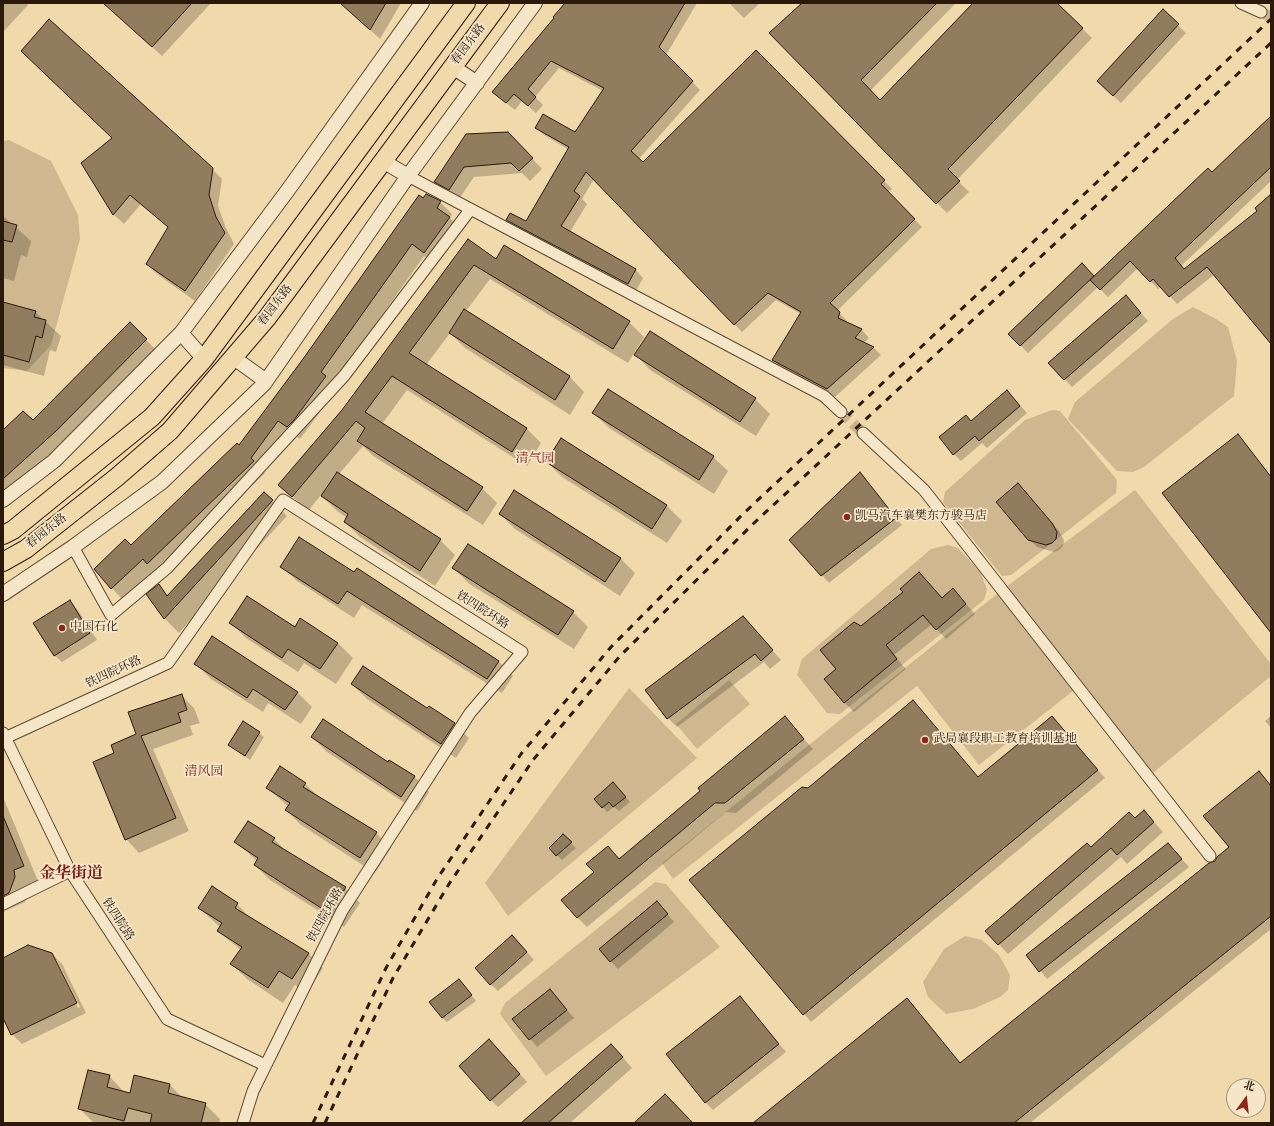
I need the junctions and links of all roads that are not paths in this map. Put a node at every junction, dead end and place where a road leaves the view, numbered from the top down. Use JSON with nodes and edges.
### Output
{"nodes":[{"id":1,"x":422,"y":3,"type":"edge"},
{"id":2,"x":500,"y":3,"type":"edge"},
{"id":3,"x":535,"y":3,"type":"edge"},
{"id":4,"x":1241,"y":3,"type":"edge"},
{"id":5,"x":459,"y":6,"type":"edge"},
{"id":6,"x":1261,"y":12,"type":"tunnel mouth"},
{"id":7,"x":453,"y":67,"type":"junction"},
{"id":8,"x":477,"y":83,"type":"junction"},
{"id":9,"x":384,"y":161,"type":"junction"},
{"id":10,"x":408,"y":176,"type":"junction"},
{"id":11,"x":470,"y":210,"type":"junction"},
{"id":12,"x":181,"y":333,"type":"junction"},
{"id":13,"x":204,"y":358,"type":"junction"},
{"id":14,"x":234,"y":358,"type":"junction"},
{"id":15,"x":266,"y":381,"type":"junction"},
{"id":16,"x":841,"y":412,"type":"tunnel mouth"},
{"id":17,"x":863,"y":433,"type":"tunnel mouth"},
{"id":18,"x":3,"y":500,"type":"edge"},
{"id":19,"x":3,"y":535,"type":"edge"},
{"id":20,"x":73,"y":547,"type":"junction"},
{"id":21,"x":3,"y":562,"type":"edge"},
{"id":22,"x":3,"y":594,"type":"edge"},
{"id":23,"x":4,"y":736,"type":"edge"},
{"id":24,"x":1210,"y":856,"type":"dead end"},
{"id":25,"x":70,"y":871,"type":"junction"},
{"id":26,"x":3,"y":904,"type":"edge"},
{"id":27,"x":265,"y":1066,"type":"junction"},
{"id":28,"x":243,"y":1123,"type":"edge"}],
"edges":[{"from":1,"to":12,"type":"street"},
{"from":2,"to":7,"type":"main road","name":"春园东路"},
{"from":3,"to":8,"type":"street"},
{"from":4,"to":6,"type":"street"},
{"from":5,"to":13,"type":"main road","name":"春园东路"},
{"from":7,"to":8,"type":"street"},
{"from":7,"to":9,"type":"main road","name":"春园东路"},
{"from":8,"to":10,"type":"street"},
{"from":9,"to":10,"type":"street"},
{"from":9,"to":14,"type":"main road","name":"春园东路"},
{"from":10,"to":11,"type":"street"},
{"from":10,"to":15,"type":"street"},
{"from":11,"to":16,"type":"street"},
{"from":11,"to":20,"type":"street"},
{"from":12,"to":13,"type":"street"},
{"from":12,"to":18,"type":"street"},
{"from":13,"to":19,"type":"main road","name":"春园东路"},
{"from":14,"to":15,"type":"street"},
{"from":14,"to":21,"type":"main road","name":"春园东路"},
{"from":15,"to":20,"type":"street"},
{"from":17,"to":24,"type":"street"},
{"from":20,"to":22,"type":"street"},
{"from":23,"to":25,"type":"street","name":"铁四院路"},
{"from":23,"to":27,"type":"street","name":"铁四院环路"},
{"from":25,"to":26,"type":"street"},
{"from":25,"to":27,"type":"street","name":"铁四院路"},
{"from":27,"to":28,"type":"street","name":"铁四院环路"}]}
